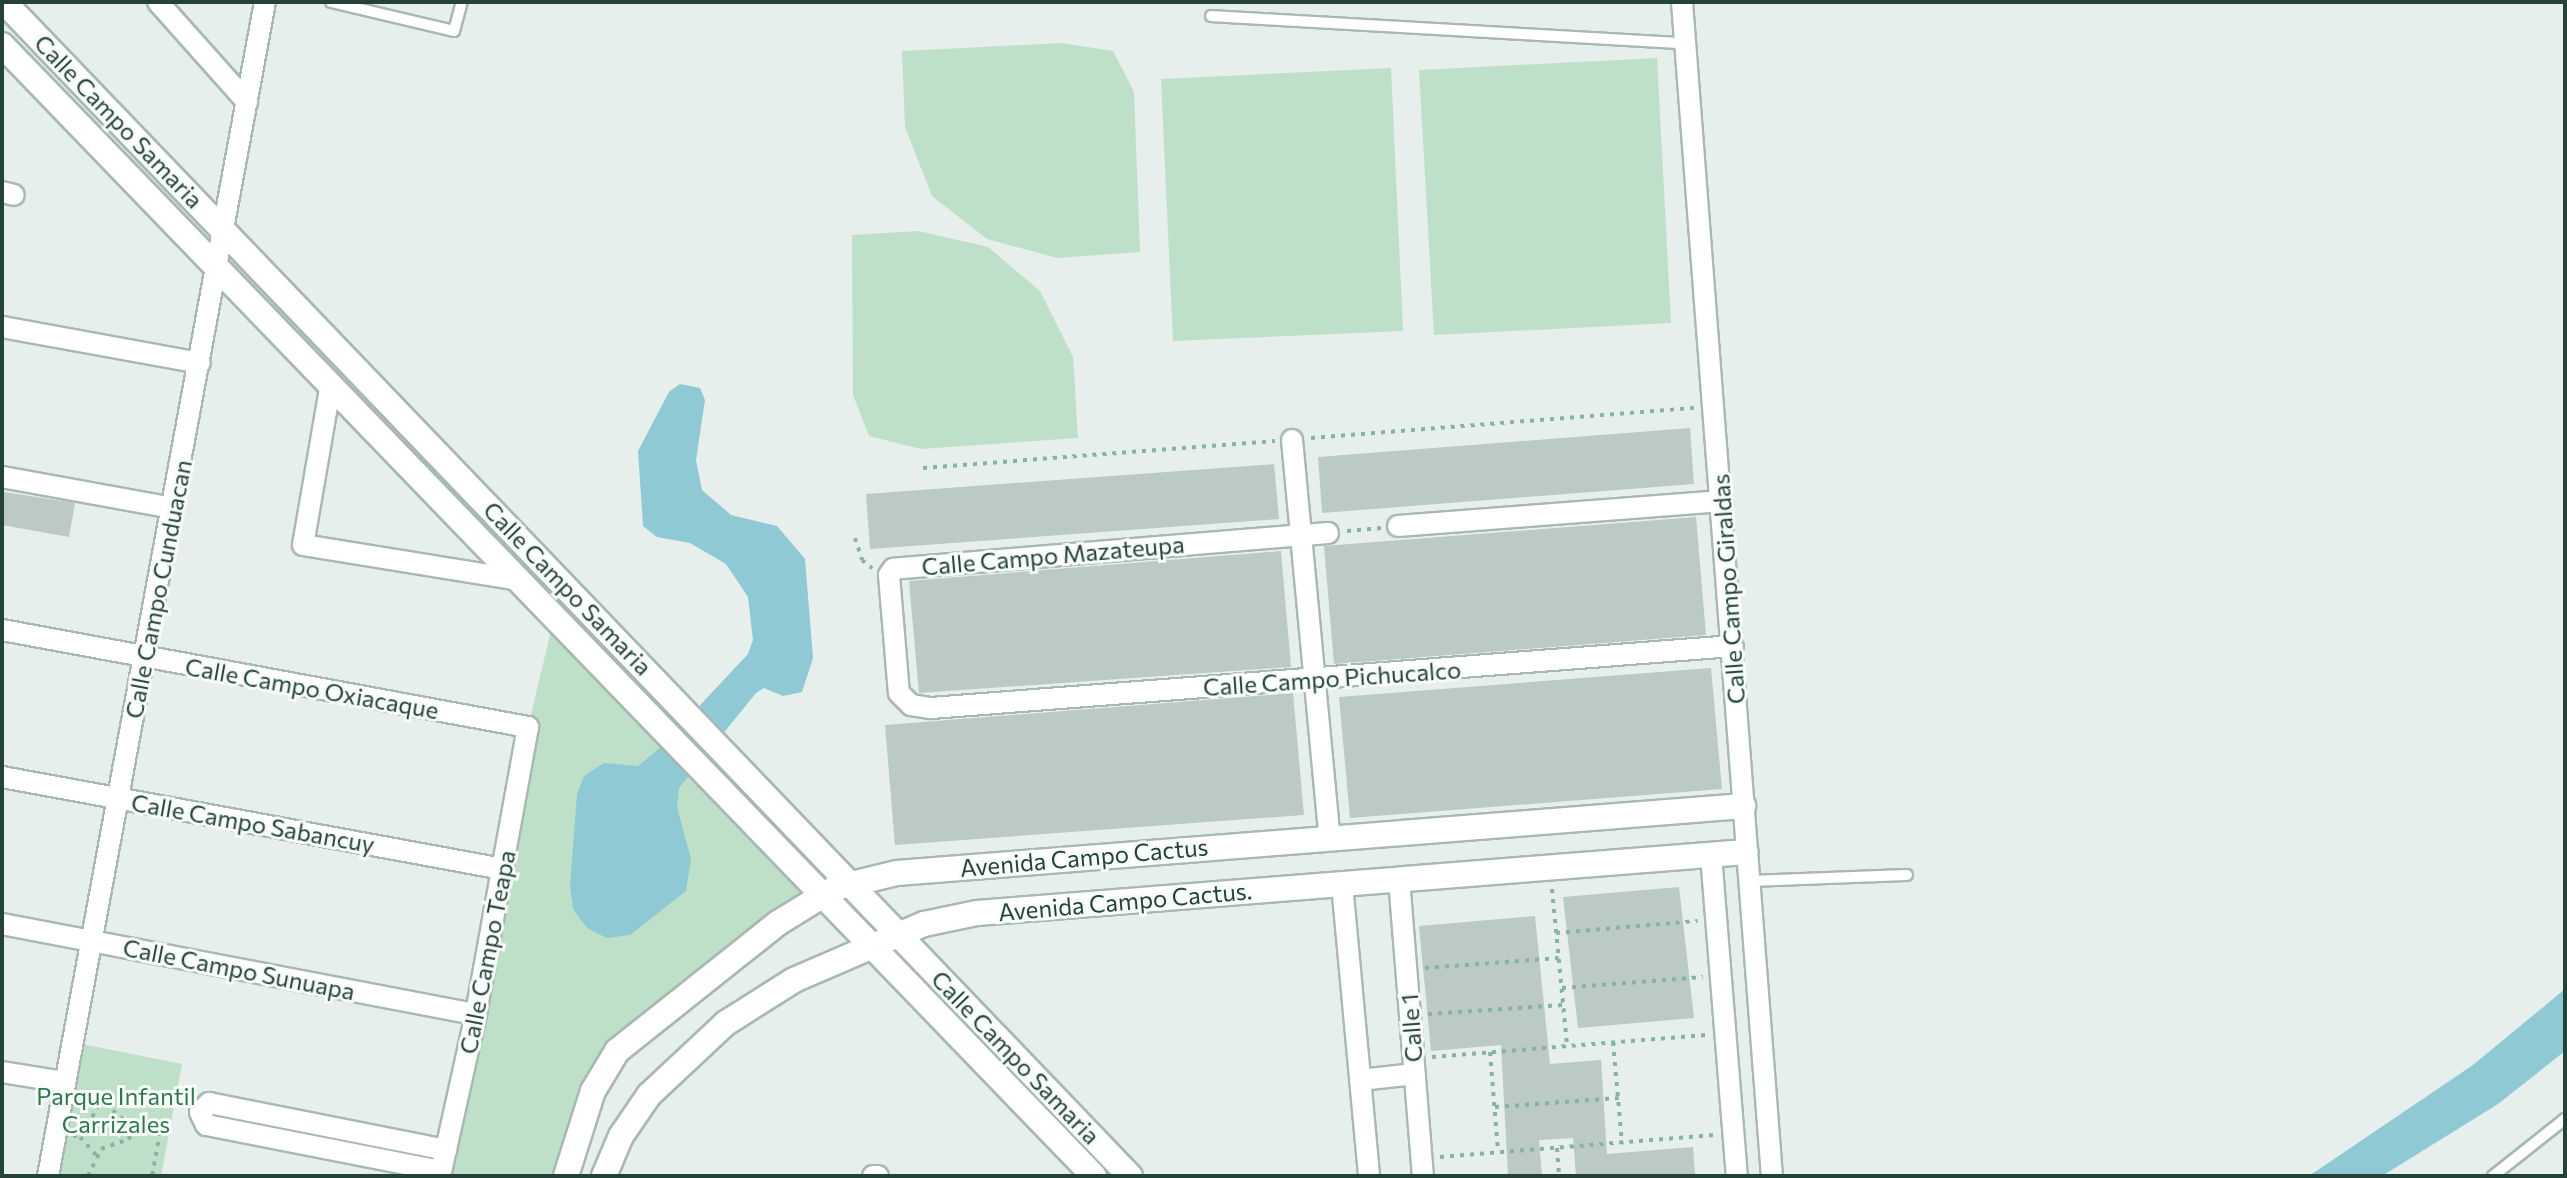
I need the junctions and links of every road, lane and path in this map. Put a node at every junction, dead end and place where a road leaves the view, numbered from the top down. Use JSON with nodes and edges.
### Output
{"nodes":[{"id":1,"x":4,"y":2,"type":"edge"},
{"id":2,"x":158,"y":2,"type":"edge"},
{"id":3,"x":265,"y":2,"type":"edge"},
{"id":4,"x":331,"y":2,"type":"edge"},
{"id":5,"x":462,"y":2,"type":"edge"},
{"id":6,"x":1682,"y":2,"type":"edge"},
{"id":7,"x":1211,"y":16,"type":"dead end"},
{"id":8,"x":1686,"y":43,"type":"junction"},
{"id":9,"x":2,"y":45,"type":"edge"},
{"id":10,"x":247,"y":102,"type":"junction"},
{"id":11,"x":225,"y":229,"type":"junction"},
{"id":12,"x":218,"y":266,"type":"junction"},
{"id":13,"x":2,"y":327,"type":"edge"},
{"id":14,"x":200,"y":363,"type":"junction"},
{"id":15,"x":331,"y":383,"type":"junction"},
{"id":16,"x":1716,"y":407,"type":"junction"},
{"id":17,"x":1292,"y":440,"type":"junction"},
{"id":18,"x":923,"y":468,"type":"dead end"},
{"id":19,"x":2,"y":477,"type":"edge"},
{"id":20,"x":1722,"y":501,"type":"junction"},
{"id":21,"x":173,"y":508,"type":"junction"},
{"id":22,"x":1398,"y":526,"type":"joint"},
{"id":23,"x":1328,"y":533,"type":"joint"},
{"id":24,"x":1301,"y":535,"type":"junction"},
{"id":25,"x":855,"y":538,"type":"dead end"},
{"id":26,"x":889,"y":575,"type":"junction"},
{"id":27,"x":518,"y":580,"type":"junction"},
{"id":28,"x":2,"y":630,"type":"edge"},
{"id":29,"x":1733,"y":646,"type":"junction"},
{"id":30,"x":145,"y":658,"type":"junction"},
{"id":31,"x":1314,"y":680,"type":"junction"},
{"id":32,"x":931,"y":708,"type":"joint"},
{"id":33,"x":528,"y":727,"type":"joint"},
{"id":34,"x":2,"y":777,"type":"edge"},
{"id":35,"x":118,"y":799,"type":"junction"},
{"id":36,"x":1743,"y":806,"type":"junction"},
{"id":37,"x":1329,"y":835,"type":"junction"},
{"id":38,"x":1746,"y":852,"type":"junction"},
{"id":39,"x":1711,"y":855,"type":"junction"},
{"id":40,"x":1550,"y":867,"type":"junction"},
{"id":41,"x":503,"y":869,"type":"junction"},
{"id":42,"x":1907,"y":875,"type":"dead end"},
{"id":43,"x":1399,"y":879,"type":"junction"},
{"id":44,"x":1749,"y":881,"type":"junction"},
{"id":45,"x":849,"y":883,"type":"junction"},
{"id":46,"x":1342,"y":884,"type":"junction"},
{"id":47,"x":822,"y":894,"type":"junction"},
{"id":48,"x":1716,"y":920,"type":"junction"},
{"id":49,"x":2,"y":924,"type":"edge"},
{"id":50,"x":1556,"y":933,"type":"junction"},
{"id":51,"x":898,"y":935,"type":"junction"},
{"id":52,"x":92,"y":940,"type":"junction"},
{"id":53,"x":873,"y":946,"type":"junction"},
{"id":54,"x":1559,"y":958,"type":"junction"},
{"id":55,"x":1406,"y":969,"type":"junction"},
{"id":56,"x":1721,"y":976,"type":"junction"},
{"id":57,"x":1562,"y":988,"type":"junction"},
{"id":58,"x":1563,"y":1005,"type":"junction"},
{"id":59,"x":476,"y":1014,"type":"junction"},
{"id":60,"x":1410,"y":1015,"type":"junction"},
{"id":61,"x":1725,"y":1033,"type":"junction"},
{"id":62,"x":1613,"y":1042,"type":"junction"},
{"id":63,"x":1567,"y":1046,"type":"junction"},
{"id":64,"x":1490,"y":1052,"type":"junction"},
{"id":65,"x":1414,"y":1067,"type":"junction"},
{"id":66,"x":2,"y":1072,"type":"edge"},
{"id":67,"x":1360,"y":1080,"type":"junction"},
{"id":68,"x":64,"y":1082,"type":"junction"},
{"id":69,"x":1619,"y":1098,"type":"junction"},
{"id":70,"x":1495,"y":1107,"type":"junction"},
{"id":71,"x":2565,"y":1119,"type":"edge"},
{"id":72,"x":134,"y":1128,"type":"junction"},
{"id":73,"x":55,"y":1133,"type":"junction"},
{"id":74,"x":1734,"y":1133,"type":"junction"},
{"id":75,"x":80,"y":1137,"type":"junction"},
{"id":76,"x":1622,"y":1142,"type":"junction"},
{"id":77,"x":1557,"y":1148,"type":"junction"},
{"id":78,"x":446,"y":1150,"type":"junction"},
{"id":79,"x":1498,"y":1152,"type":"junction"},
{"id":80,"x":96,"y":1155,"type":"junction"},
{"id":81,"x":1422,"y":1167,"type":"edge"},
{"id":82,"x":441,"y":1174,"type":"edge"},
{"id":83,"x":48,"y":1176,"type":"edge"},
{"id":84,"x":88,"y":1176,"type":"edge"},
{"id":85,"x":152,"y":1176,"type":"edge"},
{"id":86,"x":566,"y":1176,"type":"edge"},
{"id":87,"x":604,"y":1176,"type":"edge"},
{"id":88,"x":1094,"y":1176,"type":"edge"},
{"id":89,"x":1130,"y":1176,"type":"edge"},
{"id":90,"x":1369,"y":1176,"type":"edge"},
{"id":91,"x":1559,"y":1176,"type":"edge"},
{"id":92,"x":1737,"y":1176,"type":"edge"},
{"id":93,"x":1772,"y":1176,"type":"edge"},
{"id":94,"x":2493,"y":1176,"type":"edge"}],
"edges":[{"from":1,"to":11,"type":"street","name":"Calle Campo Samaria"},
{"from":2,"to":10,"type":"street"},
{"from":3,"to":10,"type":"street","name":"Calle Campo Cunduacan"},
{"from":4,"to":5,"type":"lane"},
{"from":6,"to":8,"type":"street","name":"Calle Campo Giraldas"},
{"from":7,"to":8,"type":"lane"},
{"from":8,"to":16,"type":"street","name":"Calle Campo Giraldas"},
{"from":9,"to":12,"type":"street","name":"Calle Campo Samaria"},
{"from":10,"to":11,"type":"street","name":"Calle Campo Cunduacan"},
{"from":11,"to":12,"type":"street","name":"Calle Campo Cunduacan"},
{"from":11,"to":45,"type":"street","name":"Calle Campo Samaria"},
{"from":12,"to":14,"type":"street","name":"Calle Campo Cunduacan"},
{"from":12,"to":15,"type":"street","name":"Calle Campo Samaria"},
{"from":13,"to":14,"type":"street"},
{"from":14,"to":21,"type":"street","name":"Calle Campo Cunduacan"},
{"from":15,"to":27,"type":"street","name":"Calle Campo Samaria"},
{"from":15,"to":27,"type":"street"},
{"from":16,"to":17,"type":"path"},
{"from":16,"to":20,"type":"street","name":"Calle Campo Giraldas"},
{"from":17,"to":18,"type":"path"},
{"from":17,"to":24,"type":"street"},
{"from":19,"to":21,"type":"street"},
{"from":20,"to":22,"type":"street"},
{"from":20,"to":29,"type":"street","name":"Calle Campo Giraldas"},
{"from":21,"to":30,"type":"street","name":"Calle Campo Cunduacan"},
{"from":22,"to":23,"type":"path"},
{"from":23,"to":24,"type":"street","name":"Calle Campo Mazateupa"},
{"from":24,"to":26,"type":"street","name":"Calle Campo Mazateupa"},
{"from":24,"to":31,"type":"street"},
{"from":25,"to":26,"type":"path"},
{"from":26,"to":32,"type":"street","name":"Calle Campo Mazateupa"},
{"from":27,"to":47,"type":"street","name":"Calle Campo Samaria"},
{"from":28,"to":30,"type":"street","name":"Calle Campo Oxiacaque"},
{"from":29,"to":31,"type":"street","name":"Calle Campo Pichucalco"},
{"from":29,"to":36,"type":"street","name":"Calle Campo Giraldas"},
{"from":30,"to":33,"type":"street","name":"Calle Campo Oxiacaque"},
{"from":30,"to":35,"type":"street","name":"Calle Campo Cunduacan"},
{"from":31,"to":32,"type":"street","name":"Calle Campo Pichucalco"},
{"from":31,"to":37,"type":"street"},
{"from":33,"to":41,"type":"street","name":"Calle Campo Teapa"},
{"from":34,"to":35,"type":"street","name":"Calle Campo Sabancuy"},
{"from":35,"to":41,"type":"street","name":"Calle Campo Sabancuy"},
{"from":35,"to":52,"type":"street","name":"Calle Campo Cunduacan"},
{"from":36,"to":37,"type":"street","name":"Avenida Campo Cactus"},
{"from":36,"to":38,"type":"street","name":"Calle Campo Giraldas"},
{"from":37,"to":45,"type":"street","name":"Avenida Campo Cactus"},
{"from":38,"to":39,"type":"street","name":"Avenida Campo Cactus."},
{"from":38,"to":44,"type":"street","name":"Calle Campo Giraldas"},
{"from":39,"to":40,"type":"street","name":"Avenida Campo Cactus."},
{"from":39,"to":48,"type":"street"},
{"from":40,"to":43,"type":"street","name":"Avenida Campo Cactus."},
{"from":40,"to":50,"type":"path"},
{"from":41,"to":59,"type":"street","name":"Calle Campo Teapa"},
{"from":42,"to":44,"type":"lane"},
{"from":43,"to":46,"type":"street","name":"Avenida Campo Cactus."},
{"from":43,"to":55,"type":"street","name":"Calle 1"},
{"from":44,"to":93,"type":"street","name":"Calle Campo Giraldas"},
{"from":45,"to":47,"type":"street","name":"Avenida Campo Cactus"},
{"from":45,"to":51,"type":"street","name":"Calle Campo Samaria"},
{"from":46,"to":51,"type":"street","name":"Avenida Campo Cactus."},
{"from":46,"to":67,"type":"street"},
{"from":47,"to":53,"type":"street","name":"Calle Campo Samaria"},
{"from":47,"to":86,"type":"street","name":"Avenida Campo Cactus"},
{"from":48,"to":50,"type":"path"},
{"from":48,"to":56,"type":"street"},
{"from":49,"to":52,"type":"street","name":"Calle Campo Sunuapa"},
{"from":50,"to":54,"type":"path"},
{"from":51,"to":53,"type":"street","name":"Avenida Campo Cactus."},
{"from":51,"to":89,"type":"street","name":"Calle Campo Samaria"},
{"from":52,"to":59,"type":"street","name":"Calle Campo Sunuapa"},
{"from":52,"to":68,"type":"street","name":"Calle Campo Cunduacan"},
{"from":53,"to":87,"type":"street","name":"Avenida Campo Cactus."},
{"from":53,"to":88,"type":"street","name":"Calle Campo Samaria"},
{"from":54,"to":55,"type":"path"},
{"from":54,"to":57,"type":"path"},
{"from":55,"to":60,"type":"street","name":"Calle 1"},
{"from":56,"to":57,"type":"path"},
{"from":56,"to":61,"type":"street"},
{"from":57,"to":58,"type":"path"},
{"from":58,"to":60,"type":"path"},
{"from":58,"to":63,"type":"path"},
{"from":59,"to":78,"type":"street","name":"Calle Campo Teapa"},
{"from":60,"to":65,"type":"street","name":"Calle 1"},
{"from":61,"to":62,"type":"path"},
{"from":61,"to":74,"type":"street"},
{"from":62,"to":63,"type":"path"},
{"from":62,"to":69,"type":"path"},
{"from":63,"to":64,"type":"path"},
{"from":64,"to":65,"type":"path"},
{"from":64,"to":70,"type":"path"},
{"from":65,"to":67,"type":"street"},
{"from":65,"to":81,"type":"street","name":"Calle 1"},
{"from":66,"to":68,"type":"street"},
{"from":67,"to":90,"type":"street"},
{"from":68,"to":73,"type":"street","name":"Calle Campo Cunduacan"},
{"from":69,"to":70,"type":"path"},
{"from":69,"to":76,"type":"path"},
{"from":70,"to":79,"type":"path"},
{"from":71,"to":94,"type":"lane"},
{"from":72,"to":75,"type":"path"},
{"from":72,"to":80,"type":"path"},
{"from":72,"to":85,"type":"path"},
{"from":73,"to":75,"type":"path"},
{"from":73,"to":83,"type":"street","name":"Calle Campo Cunduacan"},
{"from":74,"to":76,"type":"path"},
{"from":74,"to":92,"type":"street"},
{"from":75,"to":80,"type":"path"},
{"from":76,"to":77,"type":"path"},
{"from":77,"to":79,"type":"path"},
{"from":77,"to":91,"type":"path"},
{"from":78,"to":82,"type":"street","name":"Calle Campo Teapa"},
{"from":78,"to":82,"type":"street"},
{"from":79,"to":81,"type":"path"},
{"from":80,"to":84,"type":"path"}]}
